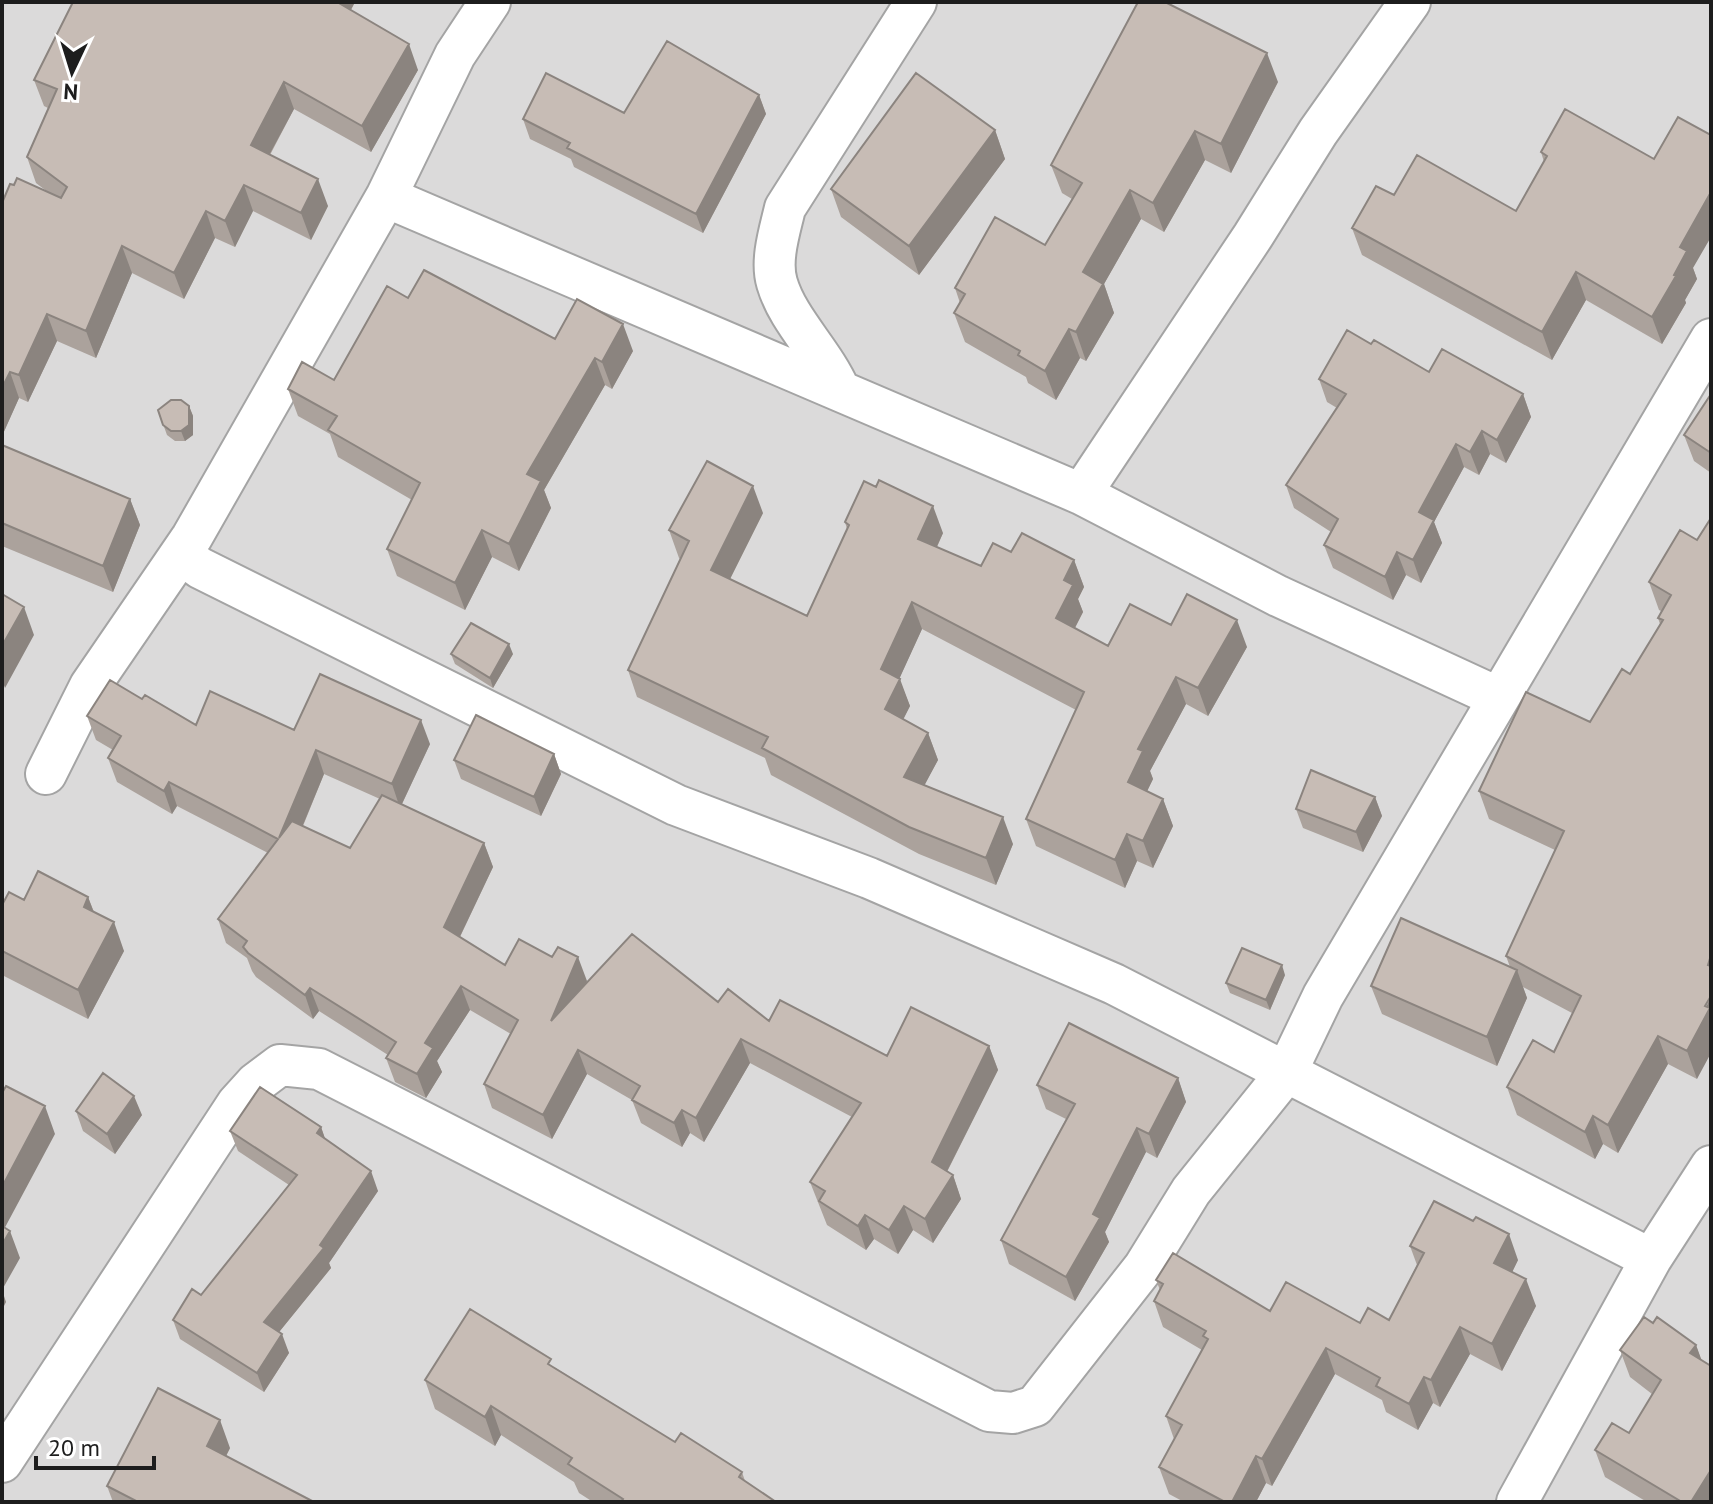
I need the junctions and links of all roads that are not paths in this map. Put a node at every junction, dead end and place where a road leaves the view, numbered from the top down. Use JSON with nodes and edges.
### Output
{"nodes":[{"id":1,"x":490,"y":2,"type":"edge"},
{"id":2,"x":916,"y":2,"type":"edge"},
{"id":3,"x":1410,"y":2,"type":"edge"},
{"id":4,"x":386,"y":197,"type":"junction"},
{"id":5,"x":1711,"y":339,"type":"edge"},
{"id":6,"x":840,"y":391,"type":"junction"},
{"id":7,"x":1081,"y":494,"type":"junction"},
{"id":8,"x":181,"y":554,"type":"junction"},
{"id":9,"x":1497,"y":697,"type":"junction"},
{"id":10,"x":46,"y":774,"type":"dead end"},
{"id":11,"x":1286,"y":1073,"type":"junction"},
{"id":12,"x":1711,"y":1166,"type":"edge"},
{"id":13,"x":1651,"y":1259,"type":"junction"},
{"id":14,"x":2,"y":1462,"type":"edge"},
{"id":15,"x":1517,"y":1502,"type":"edge"}],
"edges":[{"from":1,"to":4,"type":"street"},
{"from":2,"to":6,"type":"street"},
{"from":3,"to":7,"type":"street"},
{"from":4,"to":6,"type":"street"},
{"from":4,"to":8,"type":"street"},
{"from":5,"to":9,"type":"street"},
{"from":6,"to":7,"type":"street"},
{"from":7,"to":9,"type":"street"},
{"from":8,"to":10,"type":"street"},
{"from":8,"to":11,"type":"street"},
{"from":9,"to":11,"type":"street"},
{"from":11,"to":13,"type":"street"},
{"from":11,"to":14,"type":"street"},
{"from":12,"to":13,"type":"street"},
{"from":13,"to":15,"type":"street"}]}
